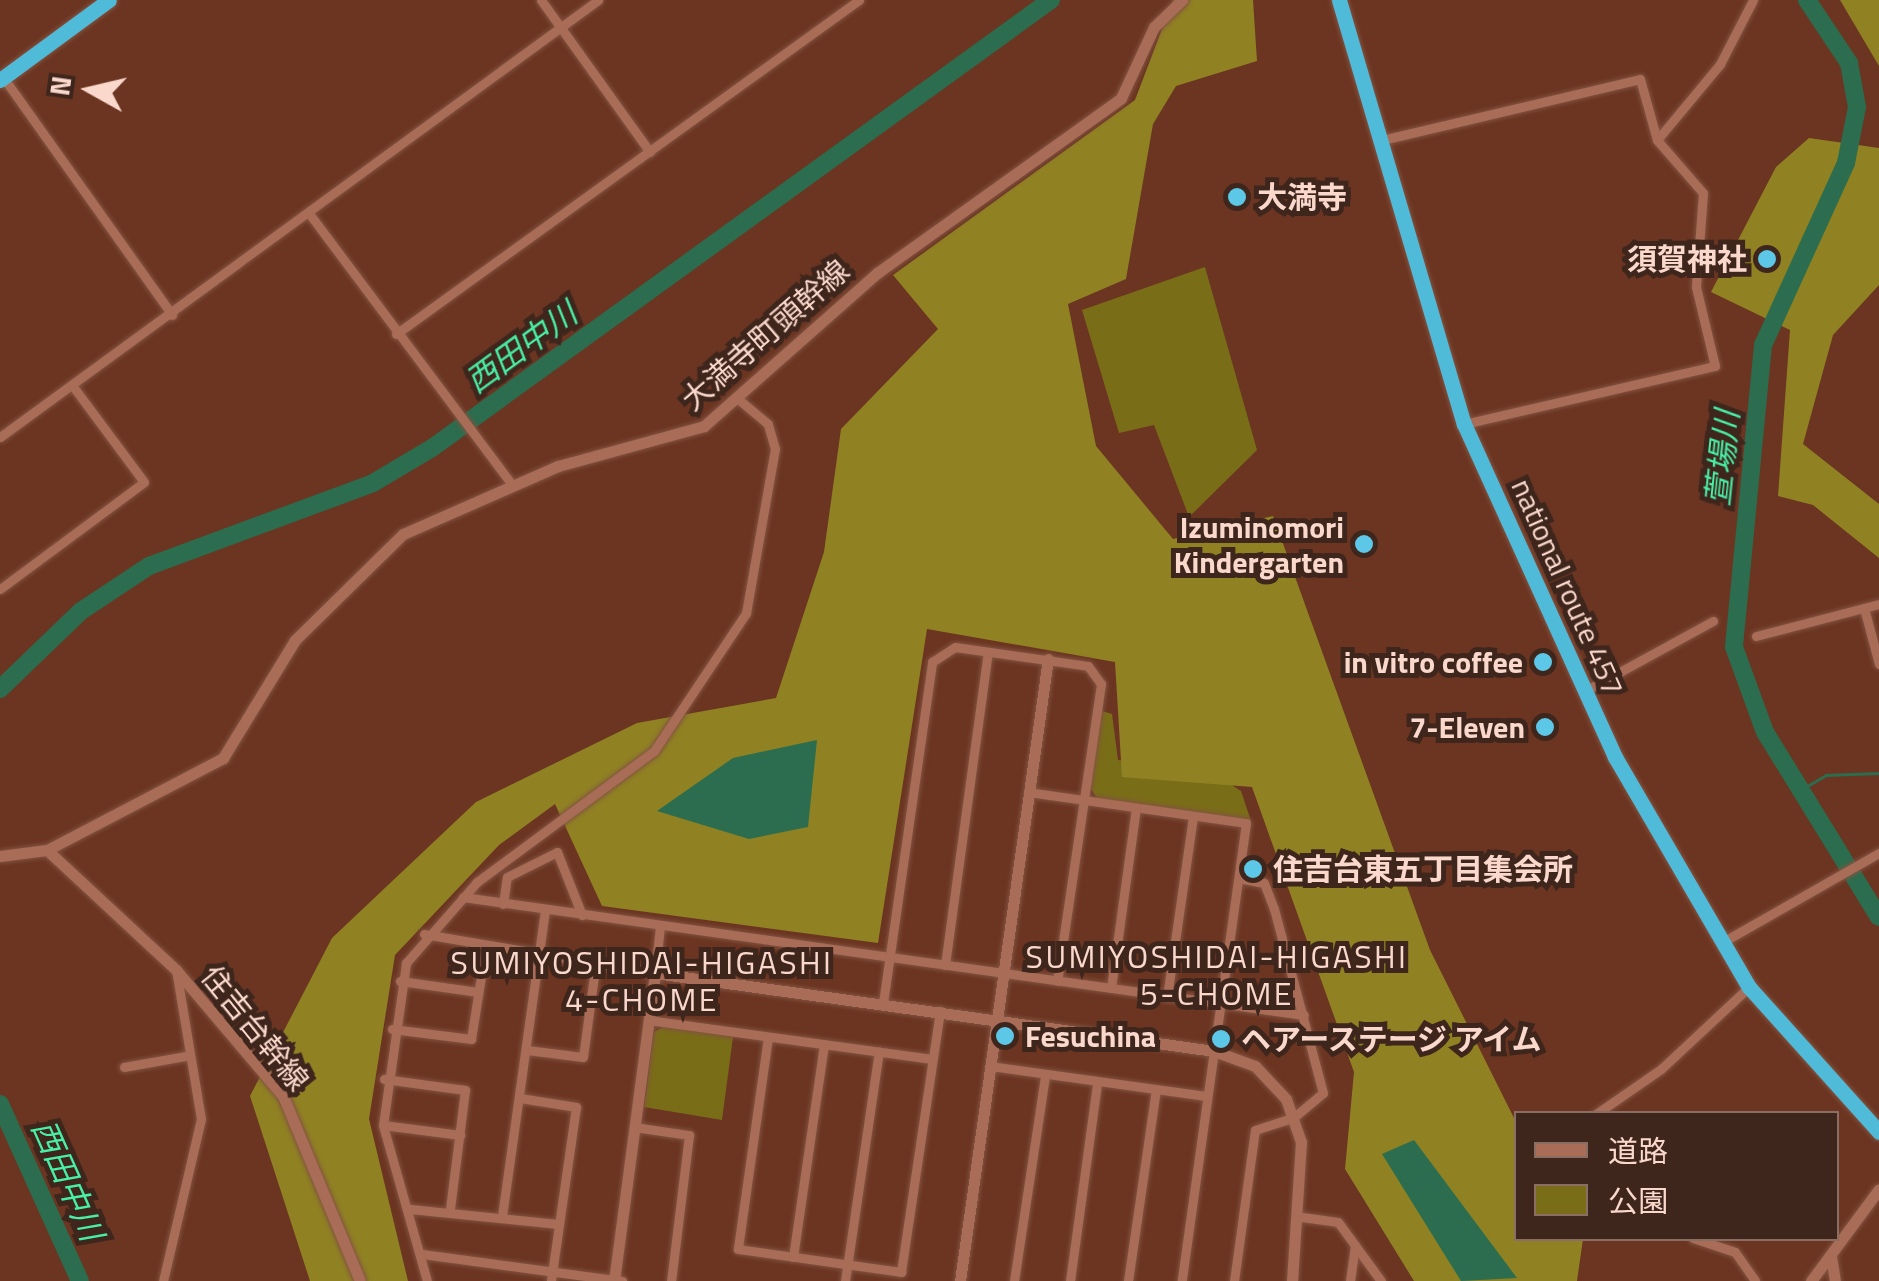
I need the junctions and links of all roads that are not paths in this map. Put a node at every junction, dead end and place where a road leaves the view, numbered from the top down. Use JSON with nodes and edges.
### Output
{"nodes":[{"id":1,"x":109,"y":0,"type":"edge"},
{"id":2,"x":540,"y":0,"type":"edge"},
{"id":3,"x":598,"y":0,"type":"edge"},
{"id":4,"x":859,"y":0,"type":"edge"},
{"id":5,"x":1182,"y":0,"type":"edge"},
{"id":6,"x":1338,"y":0,"type":"edge"},
{"id":7,"x":1753,"y":0,"type":"edge"},
{"id":8,"x":561,"y":28,"type":"junction"},
{"id":9,"x":1,"y":77,"type":"edge"},
{"id":10,"x":1382,"y":140,"type":"junction"},
{"id":11,"x":1658,"y":140,"type":"junction"},
{"id":12,"x":650,"y":152,"type":"junction"},
{"id":13,"x":308,"y":212,"type":"junction"},
{"id":14,"x":172,"y":315,"type":"junction"},
{"id":15,"x":396,"y":334,"type":"junction"},
{"id":16,"x":72,"y":385,"type":"junction"},
{"id":17,"x":738,"y":399,"type":"junction"},
{"id":18,"x":1464,"y":424,"type":"junction"},
{"id":19,"x":0,"y":437,"type":"edge"},
{"id":20,"x":512,"y":485,"type":"junction"},
{"id":21,"x":0,"y":589,"type":"edge"},
{"id":22,"x":1879,"y":604,"type":"edge"},
{"id":23,"x":1864,"y":608,"type":"junction"},
{"id":24,"x":1713,"y":621,"type":"dead end"},
{"id":25,"x":1756,"y":636,"type":"dead end"},
{"id":26,"x":988,"y":652,"type":"junction"},
{"id":27,"x":1048,"y":660,"type":"junction"},
{"id":28,"x":1879,"y":664,"type":"edge"},
{"id":29,"x":1585,"y":691,"type":"junction"},
{"id":30,"x":1028,"y":792,"type":"junction"},
{"id":31,"x":1084,"y":800,"type":"junction"},
{"id":32,"x":1136,"y":808,"type":"junction"},
{"id":33,"x":1194,"y":816,"type":"junction"},
{"id":34,"x":46,"y":850,"type":"junction"},
{"id":35,"x":1879,"y":853,"type":"edge"},
{"id":36,"x":0,"y":856,"type":"edge"},
{"id":37,"x":1239,"y":878,"type":"junction"},
{"id":38,"x":463,"y":897,"type":"junction"},
{"id":39,"x":503,"y":904,"type":"junction"},
{"id":40,"x":545,"y":910,"type":"junction"},
{"id":41,"x":582,"y":915,"type":"junction"},
{"id":42,"x":660,"y":926,"type":"junction"},
{"id":43,"x":424,"y":934,"type":"junction"},
{"id":44,"x":1720,"y":944,"type":"junction"},
{"id":45,"x":486,"y":946,"type":"junction"},
{"id":46,"x":542,"y":952,"type":"junction"},
{"id":47,"x":891,"y":957,"type":"junction"},
{"id":48,"x":596,"y":961,"type":"junction"},
{"id":49,"x":945,"y":964,"type":"junction"},
{"id":50,"x":176,"y":970,"type":"junction"},
{"id":51,"x":655,"y":973,"type":"junction"},
{"id":52,"x":1003,"y":974,"type":"junction"},
{"id":53,"x":400,"y":981,"type":"junction"},
{"id":54,"x":1057,"y":981,"type":"junction"},
{"id":55,"x":1749,"y":987,"type":"junction"},
{"id":56,"x":1110,"y":988,"type":"junction"},
{"id":57,"x":478,"y":992,"type":"junction"},
{"id":58,"x":1168,"y":996,"type":"junction"},
{"id":59,"x":884,"y":1004,"type":"junction"},
{"id":60,"x":1221,"y":1005,"type":"junction"},
{"id":61,"x":940,"y":1011,"type":"junction"},
{"id":62,"x":1304,"y":1015,"type":"junction"},
{"id":63,"x":648,"y":1020,"type":"junction"},
{"id":64,"x":998,"y":1020,"type":"junction"},
{"id":65,"x":392,"y":1030,"type":"junction"},
{"id":66,"x":768,"y":1036,"type":"junction"},
{"id":67,"x":824,"y":1044,"type":"junction"},
{"id":68,"x":528,"y":1050,"type":"junction"},
{"id":69,"x":1214,"y":1050,"type":"junction"},
{"id":70,"x":879,"y":1052,"type":"junction"},
{"id":71,"x":186,"y":1056,"type":"junction"},
{"id":72,"x":932,"y":1059,"type":"junction"},
{"id":73,"x":990,"y":1066,"type":"junction"},
{"id":74,"x":124,"y":1068,"type":"dead end"},
{"id":75,"x":1045,"y":1076,"type":"junction"},
{"id":76,"x":384,"y":1080,"type":"junction"},
{"id":77,"x":1097,"y":1083,"type":"junction"},
{"id":78,"x":1156,"y":1090,"type":"junction"},
{"id":79,"x":1207,"y":1096,"type":"junction"},
{"id":80,"x":520,"y":1098,"type":"junction"},
{"id":81,"x":1600,"y":1111,"type":"edge"},
{"id":82,"x":1293,"y":1118,"type":"junction"},
{"id":83,"x":383,"y":1125,"type":"junction"},
{"id":84,"x":634,"y":1127,"type":"junction"},
{"id":85,"x":1879,"y":1132,"type":"edge"},
{"id":86,"x":460,"y":1135,"type":"junction"},
{"id":87,"x":1879,"y":1190,"type":"edge"},
{"id":88,"x":450,"y":1208,"type":"junction"},
{"id":89,"x":410,"y":1209,"type":"junction"},
{"id":90,"x":502,"y":1216,"type":"junction"},
{"id":91,"x":1302,"y":1217,"type":"junction"},
{"id":92,"x":558,"y":1224,"type":"junction"},
{"id":93,"x":1702,"y":1241,"type":"edge"},
{"id":94,"x":1355,"y":1245,"type":"junction"},
{"id":95,"x":422,"y":1254,"type":"junction"},
{"id":96,"x":1831,"y":1256,"type":"junction"},
{"id":97,"x":794,"y":1257,"type":"junction"},
{"id":98,"x":848,"y":1265,"type":"junction"},
{"id":99,"x":552,"y":1276,"type":"edge"},
{"id":100,"x":614,"y":1280,"type":"edge"},
{"id":101,"x":163,"y":1281,"type":"edge"},
{"id":102,"x":360,"y":1281,"type":"edge"},
{"id":103,"x":427,"y":1281,"type":"edge"},
{"id":104,"x":622,"y":1281,"type":"edge"},
{"id":105,"x":671,"y":1281,"type":"edge"},
{"id":106,"x":845,"y":1281,"type":"edge"},
{"id":107,"x":960,"y":1281,"type":"edge"},
{"id":108,"x":1014,"y":1281,"type":"edge"},
{"id":109,"x":1070,"y":1281,"type":"edge"},
{"id":110,"x":1128,"y":1281,"type":"edge"},
{"id":111,"x":1182,"y":1281,"type":"edge"},
{"id":112,"x":1234,"y":1281,"type":"edge"},
{"id":113,"x":1292,"y":1281,"type":"edge"},
{"id":114,"x":1350,"y":1281,"type":"edge"},
{"id":115,"x":1381,"y":1281,"type":"edge"},
{"id":116,"x":1754,"y":1281,"type":"edge"},
{"id":117,"x":1811,"y":1281,"type":"edge"},
{"id":118,"x":1834,"y":1281,"type":"edge"}],
"edges":[{"from":1,"to":9,"type":"highway"},
{"from":2,"to":8,"type":"street"},
{"from":3,"to":8,"type":"street"},
{"from":4,"to":12,"type":"street"},
{"from":5,"to":17,"type":"street","name":"大満寺町頭幹線"},
{"from":6,"to":10,"type":"highway","name":"national route 457"},
{"from":7,"to":11,"type":"street"},
{"from":8,"to":12,"type":"street"},
{"from":8,"to":13,"type":"street"},
{"from":9,"to":14,"type":"street"},
{"from":10,"to":11,"type":"street"},
{"from":10,"to":18,"type":"highway","name":"national route 457"},
{"from":11,"to":18,"type":"street"},
{"from":12,"to":15,"type":"street"},
{"from":13,"to":14,"type":"street"},
{"from":13,"to":15,"type":"street"},
{"from":14,"to":16,"type":"street"},
{"from":15,"to":20,"type":"street"},
{"from":16,"to":19,"type":"street"},
{"from":16,"to":21,"type":"street"},
{"from":17,"to":20,"type":"street","name":"大満寺町頭幹線"},
{"from":17,"to":38,"type":"street"},
{"from":18,"to":29,"type":"highway","name":"national route 457"},
{"from":20,"to":34,"type":"street","name":"大満寺町頭幹線"},
{"from":22,"to":23,"type":"street"},
{"from":23,"to":25,"type":"street"},
{"from":23,"to":28,"type":"street"},
{"from":24,"to":29,"type":"street"},
{"from":26,"to":27,"type":"street"},
{"from":26,"to":47,"type":"street"},
{"from":26,"to":49,"type":"street"},
{"from":27,"to":30,"type":"street"},
{"from":27,"to":31,"type":"street"},
{"from":29,"to":44,"type":"highway","name":"national route 457"},
{"from":30,"to":31,"type":"street"},
{"from":30,"to":52,"type":"street"},
{"from":31,"to":32,"type":"street"},
{"from":31,"to":54,"type":"street"},
{"from":32,"to":33,"type":"street"},
{"from":32,"to":56,"type":"street"},
{"from":33,"to":37,"type":"street"},
{"from":33,"to":58,"type":"street"},
{"from":34,"to":36,"type":"street","name":"大満寺町頭幹線"},
{"from":34,"to":50,"type":"street","name":"住吉台幹線"},
{"from":35,"to":44,"type":"street"},
{"from":37,"to":60,"type":"street"},
{"from":37,"to":62,"type":"street"},
{"from":38,"to":39,"type":"street"},
{"from":38,"to":43,"type":"street"},
{"from":39,"to":40,"type":"street"},
{"from":39,"to":41,"type":"street"},
{"from":40,"to":41,"type":"street"},
{"from":40,"to":46,"type":"street"},
{"from":41,"to":42,"type":"street"},
{"from":42,"to":47,"type":"street"},
{"from":42,"to":51,"type":"street"},
{"from":43,"to":45,"type":"street"},
{"from":43,"to":53,"type":"street"},
{"from":44,"to":55,"type":"highway","name":"national route 457"},
{"from":45,"to":46,"type":"street"},
{"from":45,"to":57,"type":"street"},
{"from":46,"to":48,"type":"street"},
{"from":46,"to":68,"type":"street"},
{"from":47,"to":49,"type":"street"},
{"from":47,"to":59,"type":"street"},
{"from":48,"to":51,"type":"street"},
{"from":48,"to":68,"type":"street"},
{"from":49,"to":52,"type":"street"},
{"from":50,"to":71,"type":"street"},
{"from":50,"to":102,"type":"street","name":"住吉台幹線"},
{"from":51,"to":59,"type":"street"},
{"from":51,"to":63,"type":"street"},
{"from":52,"to":54,"type":"street"},
{"from":52,"to":64,"type":"street"},
{"from":53,"to":57,"type":"street"},
{"from":53,"to":65,"type":"street"},
{"from":54,"to":56,"type":"street"},
{"from":55,"to":81,"type":"street"},
{"from":55,"to":85,"type":"highway","name":"national route 457"},
{"from":56,"to":58,"type":"street"},
{"from":57,"to":65,"type":"street"},
{"from":58,"to":60,"type":"street"},
{"from":59,"to":61,"type":"street"},
{"from":60,"to":62,"type":"street"},
{"from":60,"to":69,"type":"street"},
{"from":61,"to":64,"type":"street"},
{"from":61,"to":72,"type":"street"},
{"from":62,"to":82,"type":"street"},
{"from":63,"to":66,"type":"street"},
{"from":63,"to":84,"type":"street"},
{"from":64,"to":69,"type":"street"},
{"from":64,"to":73,"type":"street"},
{"from":65,"to":76,"type":"street"},
{"from":66,"to":67,"type":"street"},
{"from":66,"to":97,"type":"street"},
{"from":67,"to":70,"type":"street"},
{"from":67,"to":97,"type":"street"},
{"from":68,"to":80,"type":"street"},
{"from":69,"to":79,"type":"street"},
{"from":69,"to":82,"type":"street"},
{"from":70,"to":72,"type":"street"},
{"from":70,"to":98,"type":"street"},
{"from":71,"to":74,"type":"street"},
{"from":71,"to":101,"type":"street"},
{"from":72,"to":98,"type":"street"},
{"from":73,"to":75,"type":"street"},
{"from":73,"to":107,"type":"street"},
{"from":75,"to":77,"type":"street"},
{"from":75,"to":108,"type":"street"},
{"from":76,"to":83,"type":"street"},
{"from":76,"to":86,"type":"street"},
{"from":77,"to":78,"type":"street"},
{"from":77,"to":109,"type":"street"},
{"from":78,"to":79,"type":"street"},
{"from":78,"to":110,"type":"street"},
{"from":79,"to":111,"type":"street"},
{"from":80,"to":90,"type":"street"},
{"from":80,"to":92,"type":"street"},
{"from":82,"to":91,"type":"street"},
{"from":82,"to":112,"type":"street"},
{"from":83,"to":86,"type":"street"},
{"from":83,"to":89,"type":"street"},
{"from":84,"to":100,"type":"street"},
{"from":84,"to":105,"type":"street"},
{"from":86,"to":88,"type":"street"},
{"from":87,"to":96,"type":"street"},
{"from":88,"to":89,"type":"street"},
{"from":88,"to":90,"type":"street"},
{"from":89,"to":95,"type":"street"},
{"from":90,"to":92,"type":"street"},
{"from":91,"to":94,"type":"street"},
{"from":91,"to":113,"type":"street"},
{"from":92,"to":99,"type":"street"},
{"from":93,"to":116,"type":"street"},
{"from":94,"to":114,"type":"street"},
{"from":94,"to":115,"type":"street"},
{"from":95,"to":99,"type":"street"},
{"from":95,"to":103,"type":"street"},
{"from":96,"to":117,"type":"street"},
{"from":96,"to":118,"type":"street"},
{"from":97,"to":98,"type":"street"},
{"from":98,"to":106,"type":"street"},
{"from":99,"to":100,"type":"street"},
{"from":100,"to":104,"type":"street"}]}
